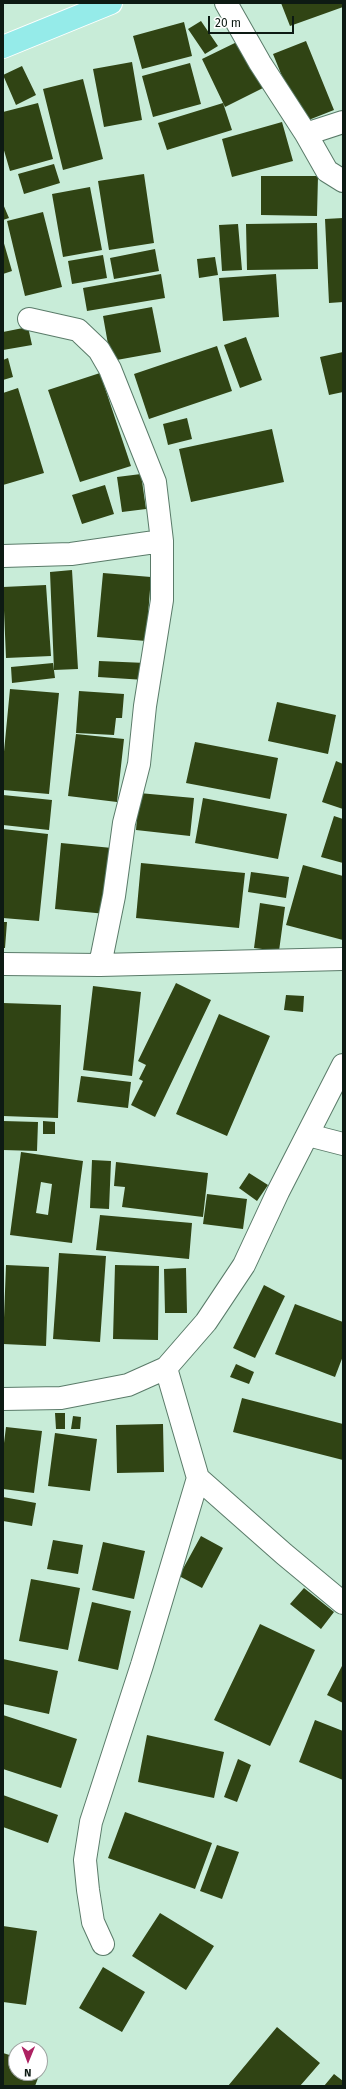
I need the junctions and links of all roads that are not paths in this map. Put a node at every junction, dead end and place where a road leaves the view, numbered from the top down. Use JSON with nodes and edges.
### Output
{"nodes":[{"id":1,"x":111,"y":3,"type":"edge"},
{"id":2,"x":226,"y":3,"type":"edge"},
{"id":3,"x":3,"y":47,"type":"edge"},
{"id":4,"x":343,"y":122,"type":"edge"},
{"id":5,"x":306,"y":134,"type":"junction"},
{"id":6,"x":343,"y":181,"type":"edge"},
{"id":7,"x":29,"y":319,"type":"dead end"},
{"id":8,"x":162,"y":541,"type":"junction"},
{"id":9,"x":3,"y":556,"type":"edge"},
{"id":10,"x":343,"y":959,"type":"edge"},
{"id":11,"x":3,"y":964,"type":"edge"},
{"id":12,"x":100,"y":965,"type":"junction"},
{"id":13,"x":343,"y":1065,"type":"edge"},
{"id":14,"x":308,"y":1134,"type":"junction"},
{"id":15,"x":343,"y":1144,"type":"edge"},
{"id":16,"x":166,"y":1368,"type":"junction"},
{"id":17,"x":3,"y":1399,"type":"edge"},
{"id":18,"x":198,"y":1478,"type":"junction"},
{"id":19,"x":343,"y":1603,"type":"edge"},
{"id":20,"x":103,"y":1944,"type":"dead end"}],
"edges":[{"from":1,"to":3,"type":"main road"},
{"from":2,"to":5,"type":"street"},
{"from":4,"to":5,"type":"street"},
{"from":5,"to":6,"type":"street"},
{"from":7,"to":8,"type":"street"},
{"from":8,"to":9,"type":"street"},
{"from":8,"to":12,"type":"street"},
{"from":10,"to":12,"type":"street"},
{"from":11,"to":12,"type":"street"},
{"from":13,"to":14,"type":"street"},
{"from":14,"to":15,"type":"street"},
{"from":14,"to":16,"type":"street"},
{"from":16,"to":17,"type":"street"},
{"from":16,"to":18,"type":"street"},
{"from":18,"to":19,"type":"street"},
{"from":18,"to":20,"type":"street"}]}
